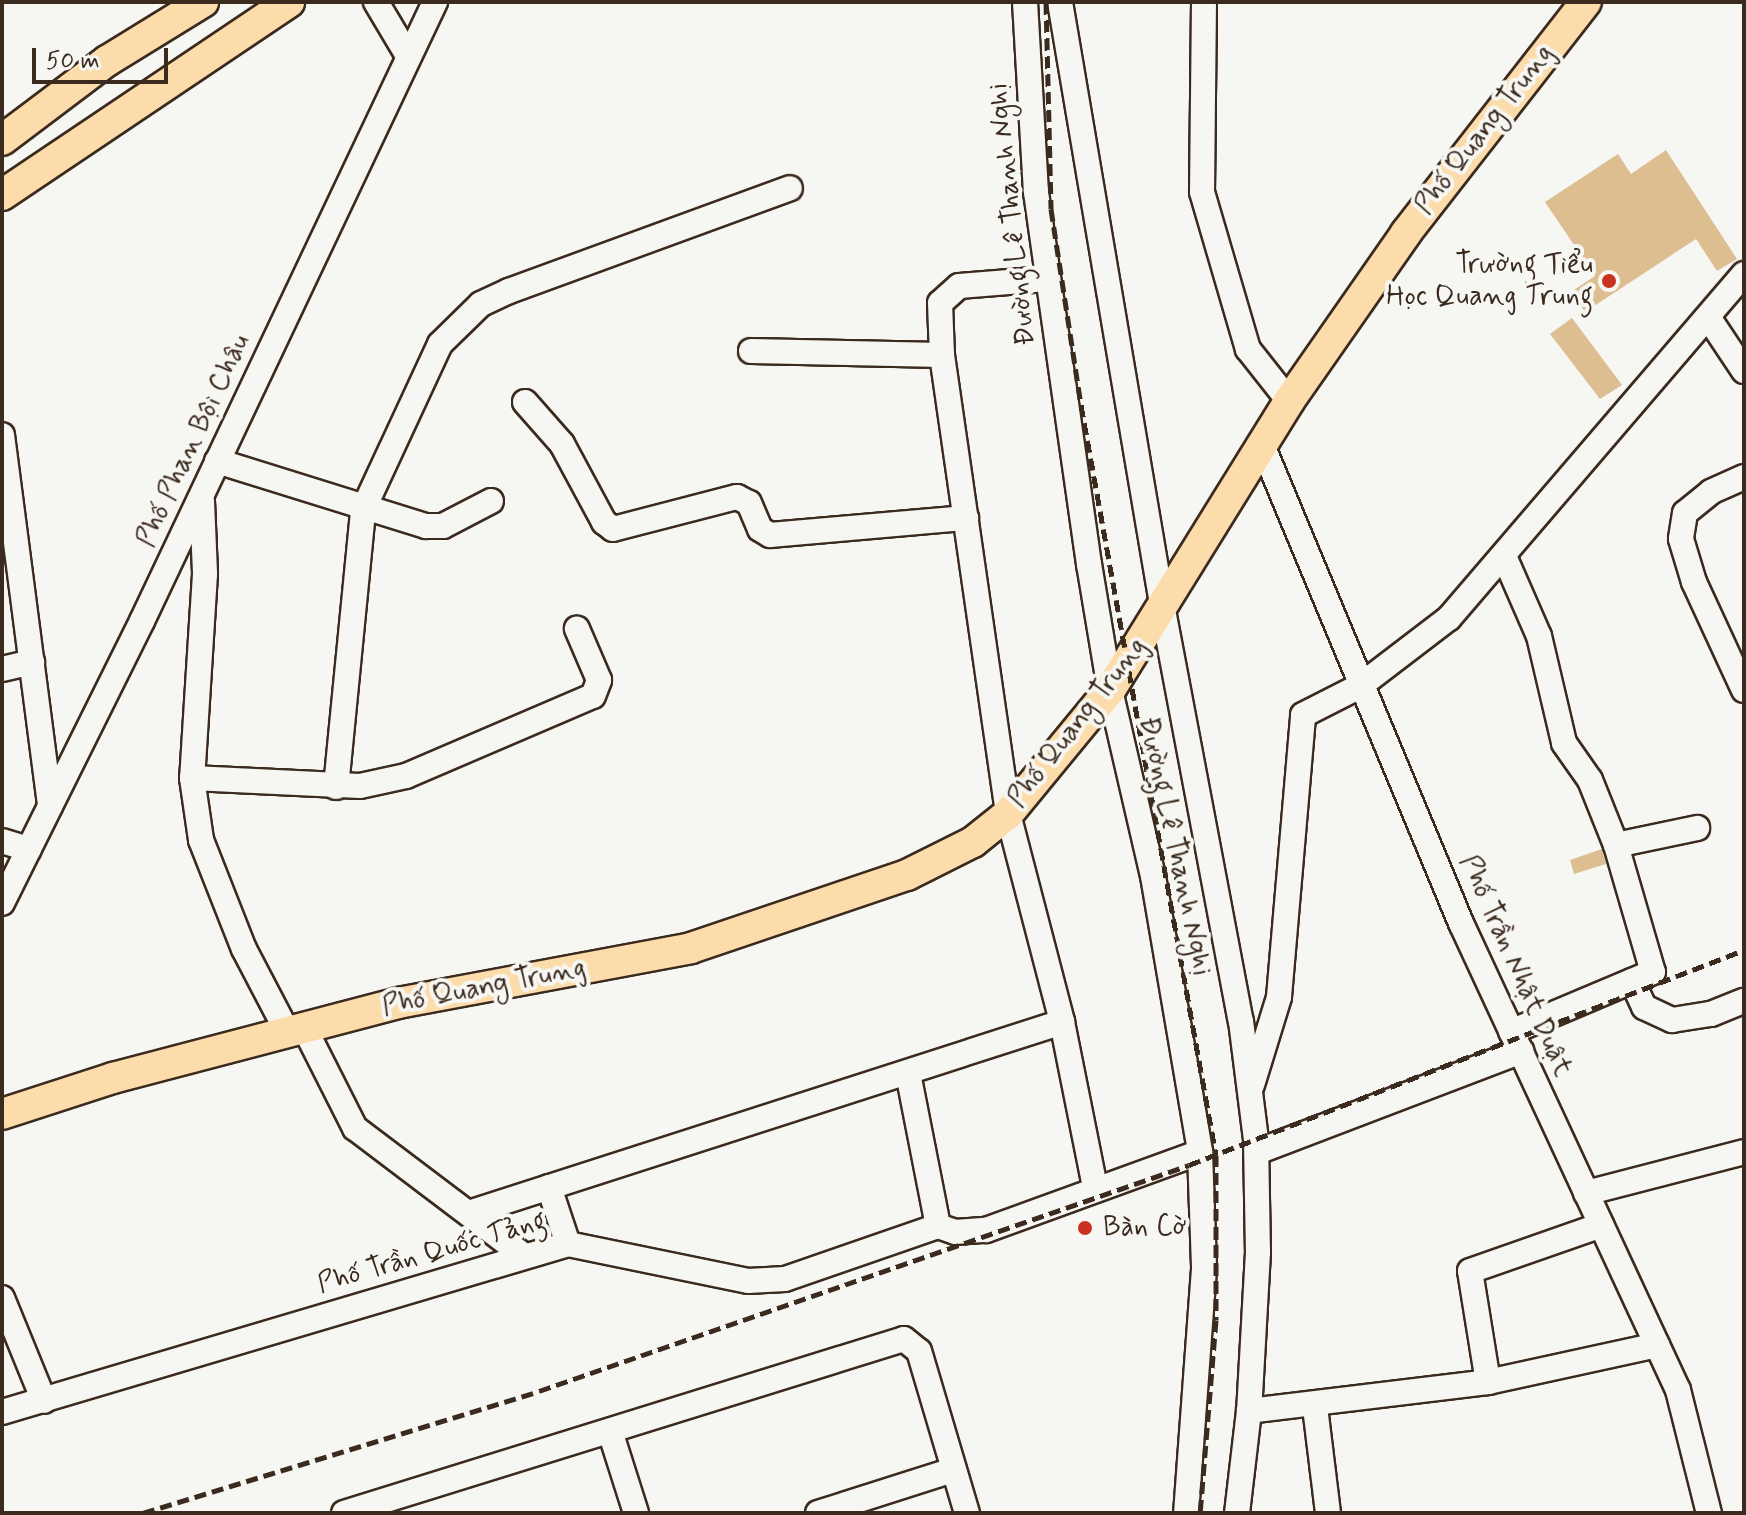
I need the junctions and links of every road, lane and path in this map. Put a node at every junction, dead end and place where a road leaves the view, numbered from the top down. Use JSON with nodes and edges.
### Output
{"nodes":[{"id":1,"x":203,"y":2,"type":"edge"},
{"id":2,"x":289,"y":2,"type":"edge"},
{"id":3,"x":376,"y":2,"type":"edge"},
{"id":4,"x":435,"y":2,"type":"edge"},
{"id":5,"x":1025,"y":2,"type":"edge"},
{"id":6,"x":1060,"y":2,"type":"edge"},
{"id":7,"x":1204,"y":2,"type":"edge"},
{"id":8,"x":1586,"y":2,"type":"edge"},
{"id":9,"x":408,"y":56,"type":"junction"},
{"id":10,"x":83,"y":80,"type":"junction"},
{"id":11,"x":116,"y":116,"type":"junction"},
{"id":12,"x":2,"y":140,"type":"edge"},
{"id":13,"x":790,"y":188,"type":"dead end"},
{"id":14,"x":2,"y":195,"type":"edge"},
{"id":15,"x":1744,"y":274,"type":"edge"},
{"id":16,"x":1046,"y":279,"type":"junction"},
{"id":17,"x":1708,"y":317,"type":"junction"},
{"id":18,"x":751,"y":351,"type":"dead end"},
{"id":19,"x":942,"y":355,"type":"junction"},
{"id":20,"x":1744,"y":371,"type":"edge"},
{"id":21,"x":1289,"y":401,"type":"junction"},
{"id":22,"x":525,"y":402,"type":"dead end"},
{"id":23,"x":2,"y":435,"type":"edge"},
{"id":24,"x":1262,"y":445,"type":"junction"},
{"id":25,"x":217,"y":461,"type":"junction"},
{"id":26,"x":1744,"y":477,"type":"edge"},
{"id":27,"x":202,"y":495,"type":"junction"},
{"id":28,"x":491,"y":501,"type":"dead end"},
{"id":29,"x":363,"y":510,"type":"junction"},
{"id":30,"x":966,"y":518,"type":"junction"},
{"id":31,"x":1504,"y":556,"type":"junction"},
{"id":32,"x":1163,"y":610,"type":"junction"},
{"id":33,"x":577,"y":629,"type":"dead end"},
{"id":34,"x":32,"y":662,"type":"junction"},
{"id":35,"x":2,"y":669,"type":"edge"},
{"id":36,"x":1360,"y":686,"type":"junction"},
{"id":37,"x":1110,"y":690,"type":"junction"},
{"id":38,"x":1744,"y":690,"type":"edge"},
{"id":39,"x":192,"y":778,"type":"junction"},
{"id":40,"x":336,"y":787,"type":"junction"},
{"id":41,"x":50,"y":806,"type":"junction"},
{"id":42,"x":1008,"y":814,"type":"junction"},
{"id":43,"x":1697,"y":828,"type":"dead end"},
{"id":44,"x":2,"y":841,"type":"edge"},
{"id":45,"x":1616,"y":845,"type":"junction"},
{"id":46,"x":29,"y":849,"type":"junction"},
{"id":47,"x":2,"y":903,"type":"edge"},
{"id":48,"x":1632,"y":981,"type":"junction"},
{"id":49,"x":1744,"y":1001,"type":"edge"},
{"id":50,"x":1062,"y":1022,"type":"junction"},
{"id":51,"x":296,"y":1031,"type":"junction"},
{"id":52,"x":1516,"y":1042,"type":"junction"},
{"id":53,"x":908,"y":1073,"type":"junction"},
{"id":54,"x":1250,"y":1089,"type":"junction"},
{"id":55,"x":2,"y":1114,"type":"edge"},
{"id":56,"x":1200,"y":1152,"type":"junction"},
{"id":57,"x":1257,"y":1152,"type":"junction"},
{"id":58,"x":1744,"y":1152,"type":"edge"},
{"id":59,"x":549,"y":1187,"type":"junction"},
{"id":60,"x":1095,"y":1187,"type":"junction"},
{"id":61,"x":1586,"y":1193,"type":"junction"},
{"id":62,"x":472,"y":1212,"type":"junction"},
{"id":63,"x":1601,"y":1225,"type":"junction"},
{"id":64,"x":938,"y":1226,"type":"junction"},
{"id":65,"x":568,"y":1244,"type":"junction"},
{"id":66,"x":524,"y":1256,"type":"junction"},
{"id":67,"x":2,"y":1298,"type":"edge"},
{"id":68,"x":1657,"y":1345,"type":"junction"},
{"id":69,"x":1488,"y":1382,"type":"junction"},
{"id":70,"x":44,"y":1401,"type":"junction"},
{"id":71,"x":1315,"y":1407,"type":"junction"},
{"id":72,"x":1249,"y":1411,"type":"junction"},
{"id":73,"x":2,"y":1412,"type":"edge"},
{"id":74,"x":610,"y":1431,"type":"junction"},
{"id":75,"x":953,"y":1470,"type":"junction"},
{"id":76,"x":344,"y":1513,"type":"edge"},
{"id":77,"x":636,"y":1513,"type":"edge"},
{"id":78,"x":818,"y":1513,"type":"edge"},
{"id":79,"x":967,"y":1513,"type":"edge"},
{"id":80,"x":1186,"y":1513,"type":"edge"},
{"id":81,"x":1237,"y":1513,"type":"edge"},
{"id":82,"x":1328,"y":1513,"type":"edge"},
{"id":83,"x":1709,"y":1513,"type":"edge"}],
"edges":[{"from":1,"to":10,"type":"main road"},
{"from":2,"to":11,"type":"main road"},
{"from":3,"to":9,"type":"street"},
{"from":4,"to":9,"type":"street","name":"Phố Phan Bội Châu"},
{"from":5,"to":16,"type":"street","name":"Đường Lê Thanh Nghị"},
{"from":6,"to":32,"type":"street"},
{"from":7,"to":21,"type":"street"},
{"from":8,"to":21,"type":"main road","name":"Phố Quang Trung"},
{"from":9,"to":25,"type":"street","name":"Phố Phan Bội Châu"},
{"from":10,"to":11,"type":"main road"},
{"from":10,"to":12,"type":"main road"},
{"from":11,"to":14,"type":"main road"},
{"from":13,"to":29,"type":"street"},
{"from":15,"to":17,"type":"street"},
{"from":16,"to":19,"type":"street"},
{"from":16,"to":37,"type":"street","name":"Đường Lê Thanh Nghị"},
{"from":17,"to":20,"type":"street"},
{"from":17,"to":31,"type":"street"},
{"from":18,"to":19,"type":"street"},
{"from":19,"to":30,"type":"street"},
{"from":21,"to":24,"type":"main road","name":"Phố Quang Trung"},
{"from":22,"to":30,"type":"street"},
{"from":23,"to":34,"type":"street"},
{"from":24,"to":32,"type":"main road","name":"Phố Quang Trung"},
{"from":24,"to":36,"type":"street","name":"Phố Trần Nhật Duật"},
{"from":25,"to":27,"type":"street","name":"Phố Phan Bội Châu"},
{"from":25,"to":29,"type":"street"},
{"from":26,"to":38,"type":"street"},
{"from":27,"to":39,"type":"street"},
{"from":27,"to":41,"type":"street","name":"Phố Phan Bội Châu"},
{"from":28,"to":29,"type":"street"},
{"from":29,"to":40,"type":"street"},
{"from":30,"to":42,"type":"street"},
{"from":31,"to":36,"type":"street"},
{"from":31,"to":45,"type":"street"},
{"from":32,"to":37,"type":"main road","name":"Phố Quang Trung"},
{"from":32,"to":54,"type":"street"},
{"from":33,"to":40,"type":"street"},
{"from":34,"to":35,"type":"street"},
{"from":34,"to":41,"type":"street"},
{"from":36,"to":52,"type":"street","name":"Phố Trần Nhật Duật"},
{"from":36,"to":54,"type":"street"},
{"from":37,"to":42,"type":"main road","name":"Phố Quang Trung"},
{"from":37,"to":56,"type":"street","name":"Đường Lê Thanh Nghị"},
{"from":39,"to":40,"type":"street"},
{"from":39,"to":51,"type":"street"},
{"from":41,"to":46,"type":"street","name":"Phố Phan Bội Châu"},
{"from":42,"to":50,"type":"street"},
{"from":42,"to":51,"type":"main road","name":"Phố Quang Trung"},
{"from":43,"to":45,"type":"street"},
{"from":44,"to":46,"type":"street"},
{"from":45,"to":48,"type":"street"},
{"from":46,"to":47,"type":"street","name":"Phố Phan Bội Châu"},
{"from":48,"to":49,"type":"street"},
{"from":48,"to":52,"type":"street"},
{"from":50,"to":53,"type":"street"},
{"from":50,"to":60,"type":"street"},
{"from":51,"to":55,"type":"main road","name":"Phố Quang Trung"},
{"from":51,"to":62,"type":"street"},
{"from":52,"to":57,"type":"street"},
{"from":52,"to":61,"type":"street","name":"Phố Trần Nhật Duật"},
{"from":53,"to":59,"type":"street"},
{"from":53,"to":64,"type":"street"},
{"from":54,"to":57,"type":"street"},
{"from":56,"to":60,"type":"street","name":"Phố Trần Quốc Tảng"},
{"from":56,"to":80,"type":"street","name":"Đường Lê Thanh Nghị"},
{"from":57,"to":72,"type":"street"},
{"from":58,"to":61,"type":"street"},
{"from":59,"to":62,"type":"street"},
{"from":59,"to":65,"type":"street"},
{"from":60,"to":64,"type":"street","name":"Phố Trần Quốc Tảng"},
{"from":61,"to":63,"type":"street","name":"Phố Trần Nhật Duật"},
{"from":62,"to":66,"type":"street"},
{"from":63,"to":68,"type":"street","name":"Phố Trần Nhật Duật"},
{"from":63,"to":69,"type":"street"},
{"from":64,"to":65,"type":"street","name":"Phố Trần Quốc Tảng"},
{"from":65,"to":66,"type":"street","name":"Phố Trần Quốc Tảng"},
{"from":66,"to":70,"type":"street","name":"Phố Trần Quốc Tảng"},
{"from":67,"to":70,"type":"street"},
{"from":68,"to":69,"type":"street"},
{"from":68,"to":83,"type":"street","name":"Phố Trần Nhật Duật"},
{"from":69,"to":71,"type":"street"},
{"from":70,"to":73,"type":"street","name":"Phố Trần Quốc Tảng"},
{"from":71,"to":72,"type":"street"},
{"from":71,"to":82,"type":"street"},
{"from":72,"to":81,"type":"street"},
{"from":74,"to":75,"type":"street"},
{"from":74,"to":76,"type":"street"},
{"from":74,"to":77,"type":"street"},
{"from":75,"to":78,"type":"street"},
{"from":75,"to":79,"type":"street"}]}
